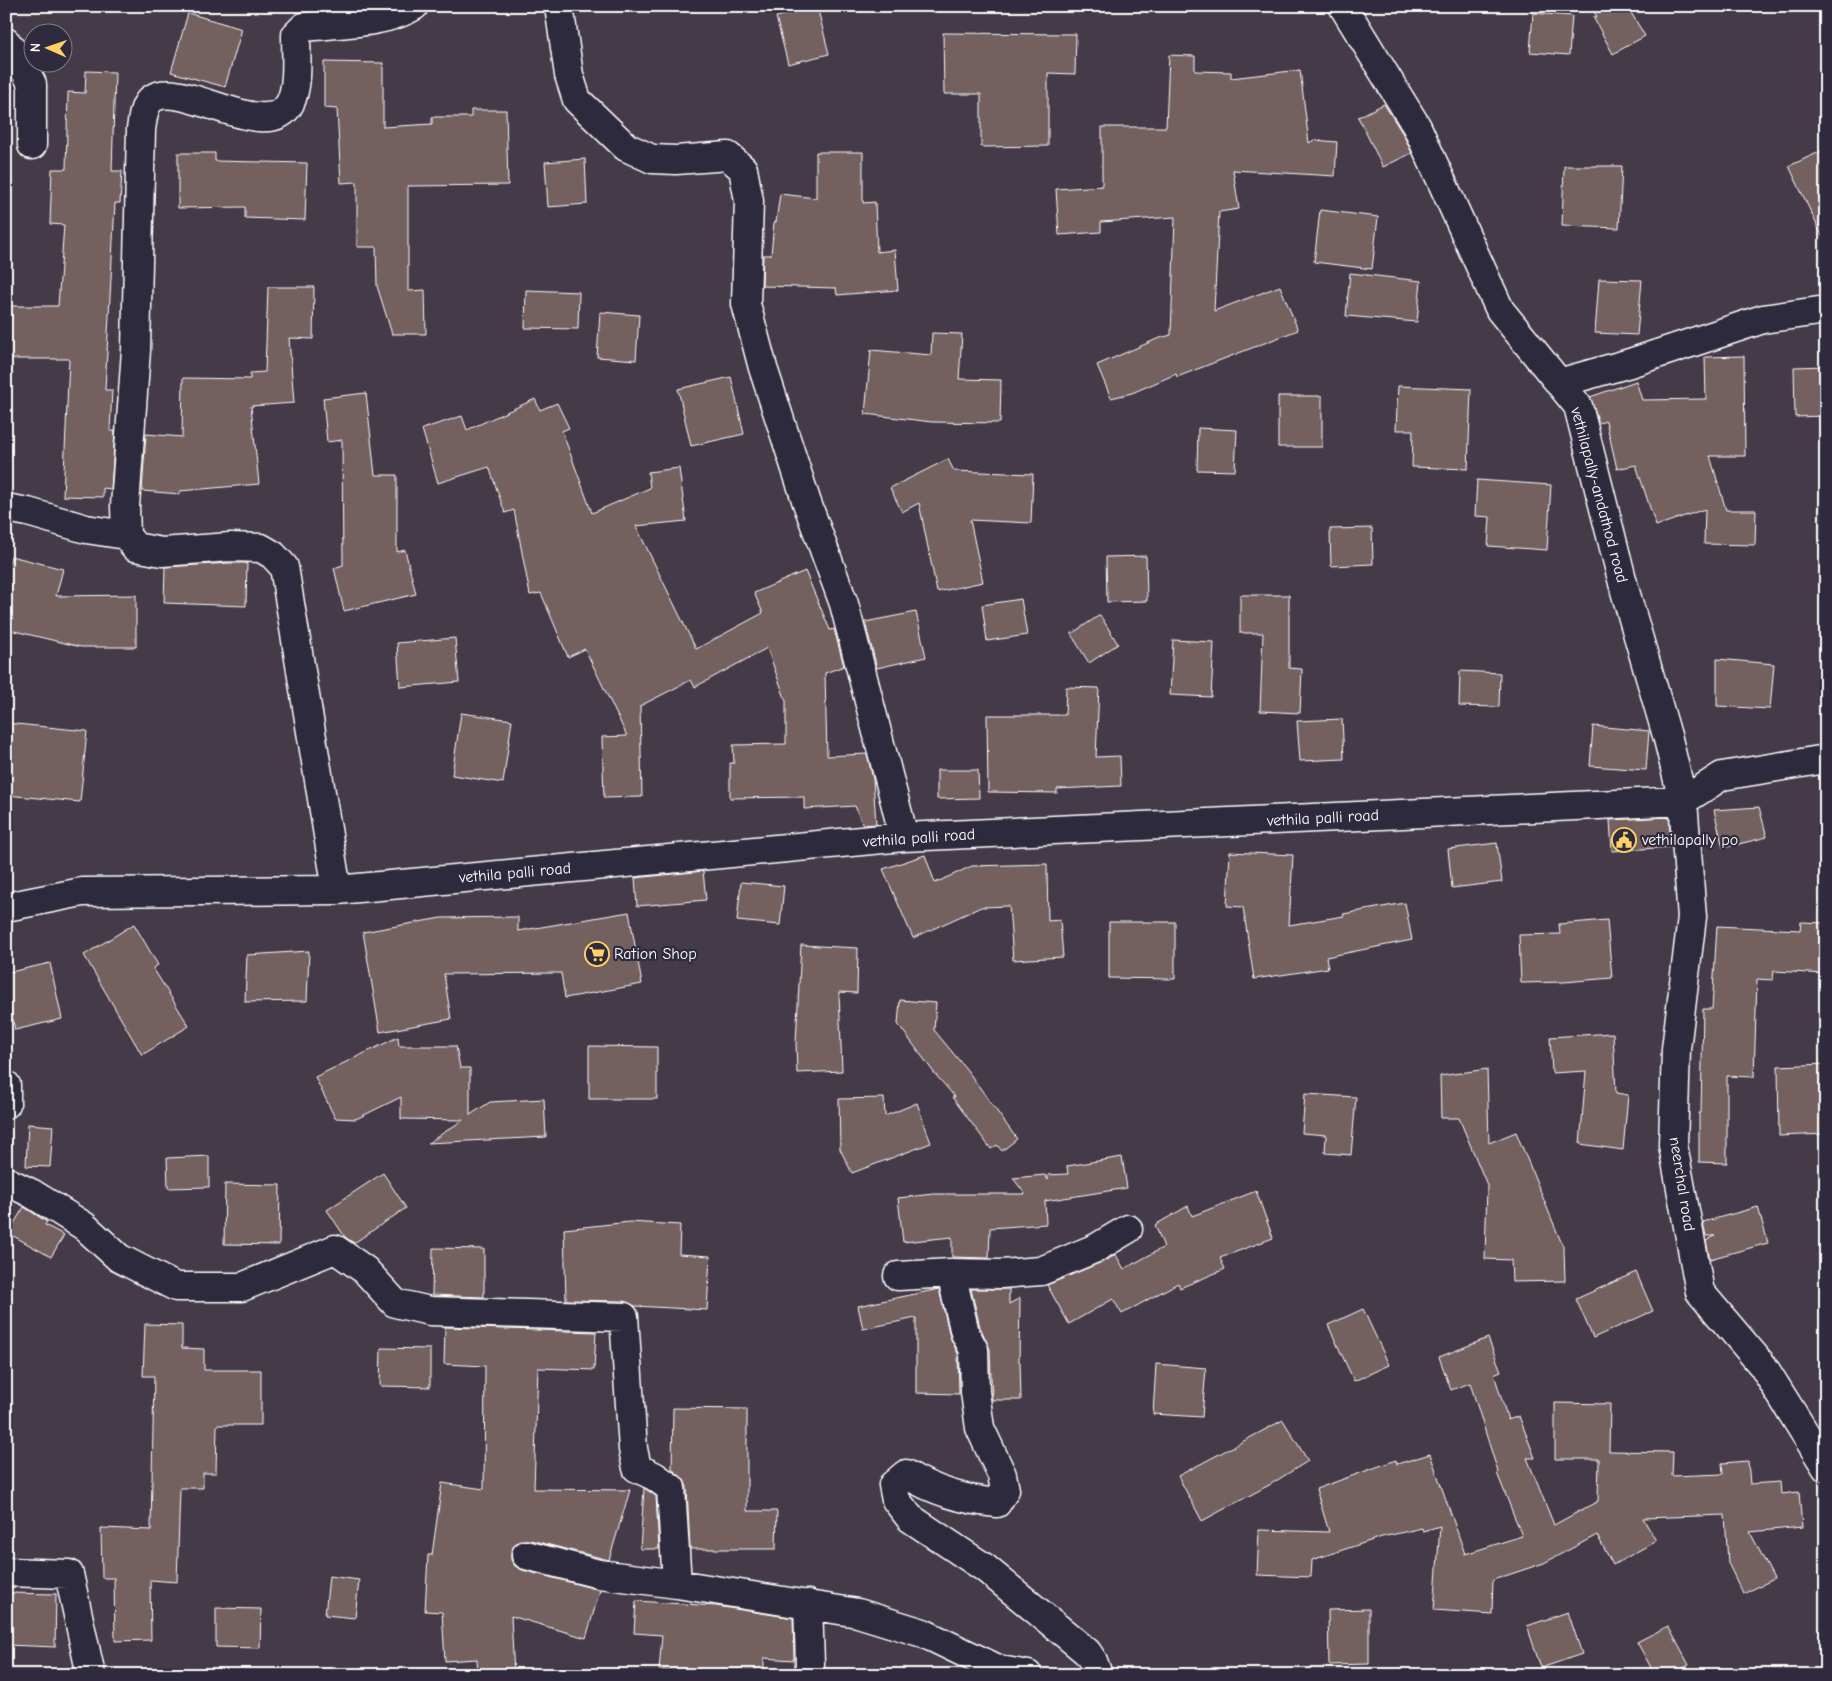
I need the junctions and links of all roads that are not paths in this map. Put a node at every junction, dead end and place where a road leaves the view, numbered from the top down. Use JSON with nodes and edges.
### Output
{"nodes":[{"id":1,"x":414,"y":6,"type":"edge"},
{"id":2,"x":559,"y":6,"type":"edge"},
{"id":3,"x":1342,"y":6,"type":"edge"},
{"id":4,"x":6,"y":42,"type":"edge"},
{"id":5,"x":32,"y":145,"type":"dead end"},
{"id":6,"x":1826,"y":310,"type":"edge"},
{"id":7,"x":1559,"y":382,"type":"junction"},
{"id":8,"x":6,"y":508,"type":"edge"},
{"id":9,"x":126,"y":535,"type":"junction"},
{"id":10,"x":1826,"y":759,"type":"edge"},
{"id":11,"x":1683,"y":800,"type":"junction"},
{"id":12,"x":904,"y":837,"type":"junction"},
{"id":13,"x":337,"y":890,"type":"junction"},
{"id":14,"x":6,"y":907,"type":"edge"},
{"id":15,"x":6,"y":1084,"type":"edge"},
{"id":16,"x":6,"y":1104,"type":"edge"},
{"id":17,"x":6,"y":1182,"type":"edge"},
{"id":18,"x":1128,"y":1230,"type":"dead end"},
{"id":19,"x":951,"y":1273,"type":"junction"},
{"id":20,"x":898,"y":1276,"type":"dead end"},
{"id":21,"x":1826,"y":1467,"type":"edge"},
{"id":22,"x":526,"y":1555,"type":"dead end"},
{"id":23,"x":6,"y":1572,"type":"edge"},
{"id":24,"x":677,"y":1584,"type":"junction"},
{"id":25,"x":808,"y":1604,"type":"junction"},
{"id":26,"x":91,"y":1675,"type":"edge"},
{"id":27,"x":809,"y":1675,"type":"edge"},
{"id":28,"x":1028,"y":1675,"type":"edge"},
{"id":29,"x":1094,"y":1675,"type":"edge"}],
"edges":[{"from":1,"to":9,"type":"street"},
{"from":2,"to":12,"type":"street"},
{"from":3,"to":7,"type":"street","name":"vethilapally-andathod road"},
{"from":4,"to":5,"type":"street"},
{"from":6,"to":7,"type":"street"},
{"from":7,"to":11,"type":"street","name":"vethilapally-andathod road"},
{"from":8,"to":9,"type":"street"},
{"from":9,"to":13,"type":"street"},
{"from":10,"to":11,"type":"street","name":"vethila palli road"},
{"from":11,"to":12,"type":"street","name":"vethila palli road"},
{"from":11,"to":21,"type":"street","name":"neerchal road"},
{"from":12,"to":13,"type":"street","name":"vethila palli road"},
{"from":13,"to":14,"type":"street","name":"vethila palli road"},
{"from":15,"to":16,"type":"street"},
{"from":17,"to":24,"type":"street"},
{"from":18,"to":19,"type":"street"},
{"from":19,"to":20,"type":"street"},
{"from":19,"to":29,"type":"street"},
{"from":22,"to":24,"type":"street"},
{"from":23,"to":26,"type":"street"},
{"from":24,"to":25,"type":"street"},
{"from":25,"to":27,"type":"street"},
{"from":25,"to":28,"type":"street"}]}
